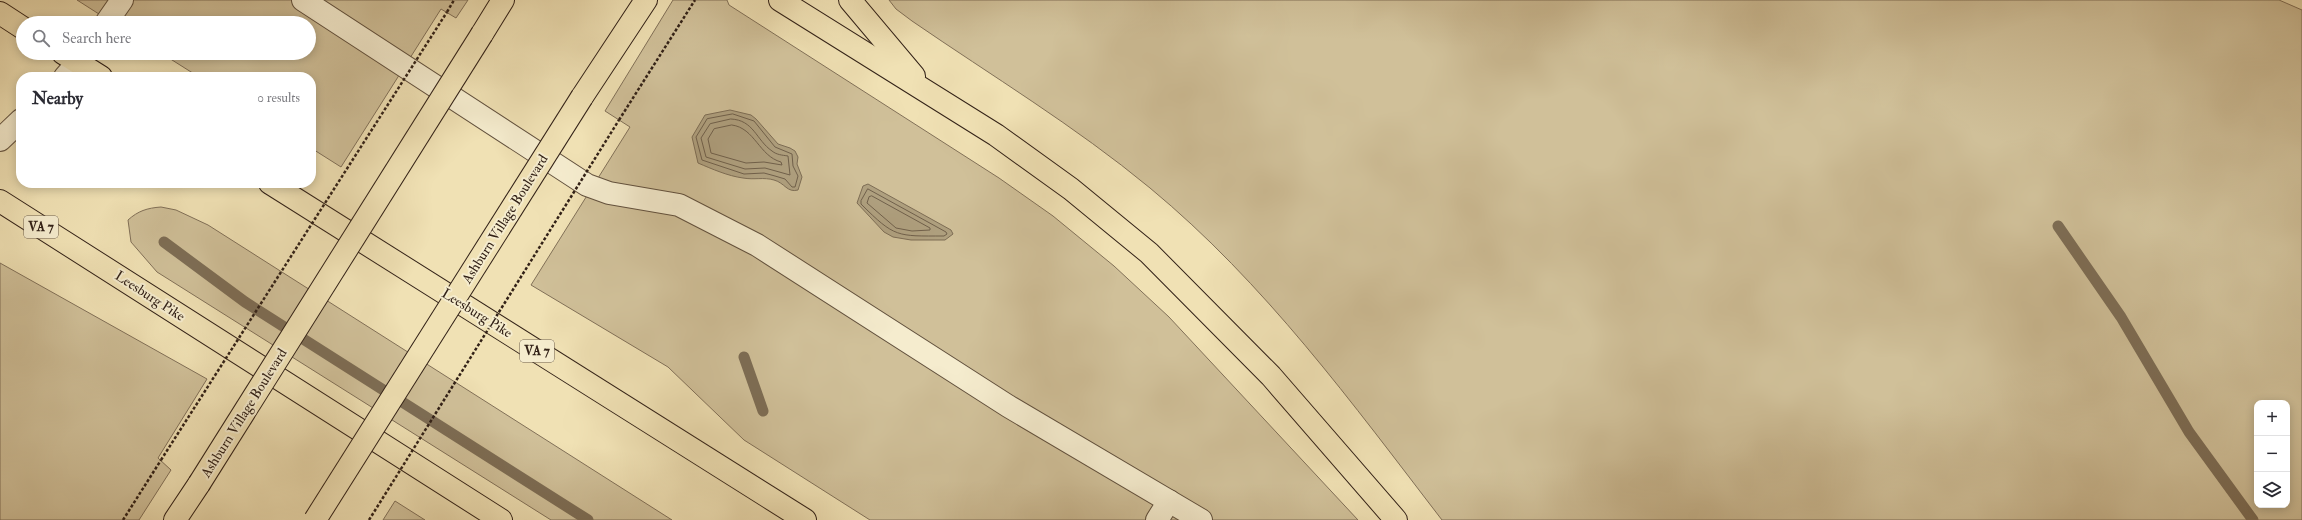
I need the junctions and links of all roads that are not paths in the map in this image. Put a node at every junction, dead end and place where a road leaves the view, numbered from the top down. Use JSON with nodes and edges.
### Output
{"nodes":[{"id":1,"x":122,"y":0,"type":"edge"},
{"id":2,"x":303,"y":0,"type":"edge"},
{"id":3,"x":503,"y":0,"type":"edge"},
{"id":4,"x":646,"y":0,"type":"edge"},
{"id":5,"x":780,"y":0,"type":"edge"},
{"id":6,"x":850,"y":0,"type":"edge"},
{"id":7,"x":0,"y":13,"type":"edge"},
{"id":8,"x":111,"y":16,"type":"edge"},
{"id":9,"x":16,"y":23,"type":"edge"},
{"id":10,"x":73,"y":62,"type":"edge"},
{"id":11,"x":92,"y":72,"type":"edge"},
{"id":12,"x":930,"y":93,"type":"junction"},
{"id":13,"x":16,"y":125,"type":"edge"},
{"id":14,"x":0,"y":140,"type":"edge"},
{"id":15,"x":278,"y":188,"type":"edge"},
{"id":16,"x":0,"y":201,"type":"edge"},
{"id":17,"x":1169,"y":501,"type":"junction"},
{"id":18,"x":175,"y":520,"type":"edge"},
{"id":19,"x":315,"y":520,"type":"edge"},
{"id":20,"x":501,"y":520,"type":"edge"},
{"id":21,"x":805,"y":520,"type":"edge"},
{"id":22,"x":1157,"y":520,"type":"edge"},
{"id":23,"x":1201,"y":520,"type":"edge"},
{"id":24,"x":1396,"y":520,"type":"edge"}],
"edges":[{"from":1,"to":8,"type":"lane"},
{"from":2,"to":17,"type":"lane"},
{"from":3,"to":18,"type":"main road","name":"Ashburn Village Boulevard","bridge":true},
{"from":4,"to":19,"type":"main road","name":"Ashburn Village Boulevard","bridge":true},
{"from":5,"to":12,"type":"main road"},
{"from":6,"to":12,"type":"main road"},
{"from":7,"to":9,"type":"main road"},
{"from":10,"to":11,"type":"main road"},
{"from":12,"to":24,"type":"main road"},
{"from":13,"to":14,"type":"lane"},
{"from":15,"to":21,"type":"main road","name":"Leesburg Pike","number":"VA 7"},
{"from":16,"to":20,"type":"main road","name":"Leesburg Pike","number":"VA 7"},
{"from":17,"to":22,"type":"lane"},
{"from":17,"to":23,"type":"lane"}]}
